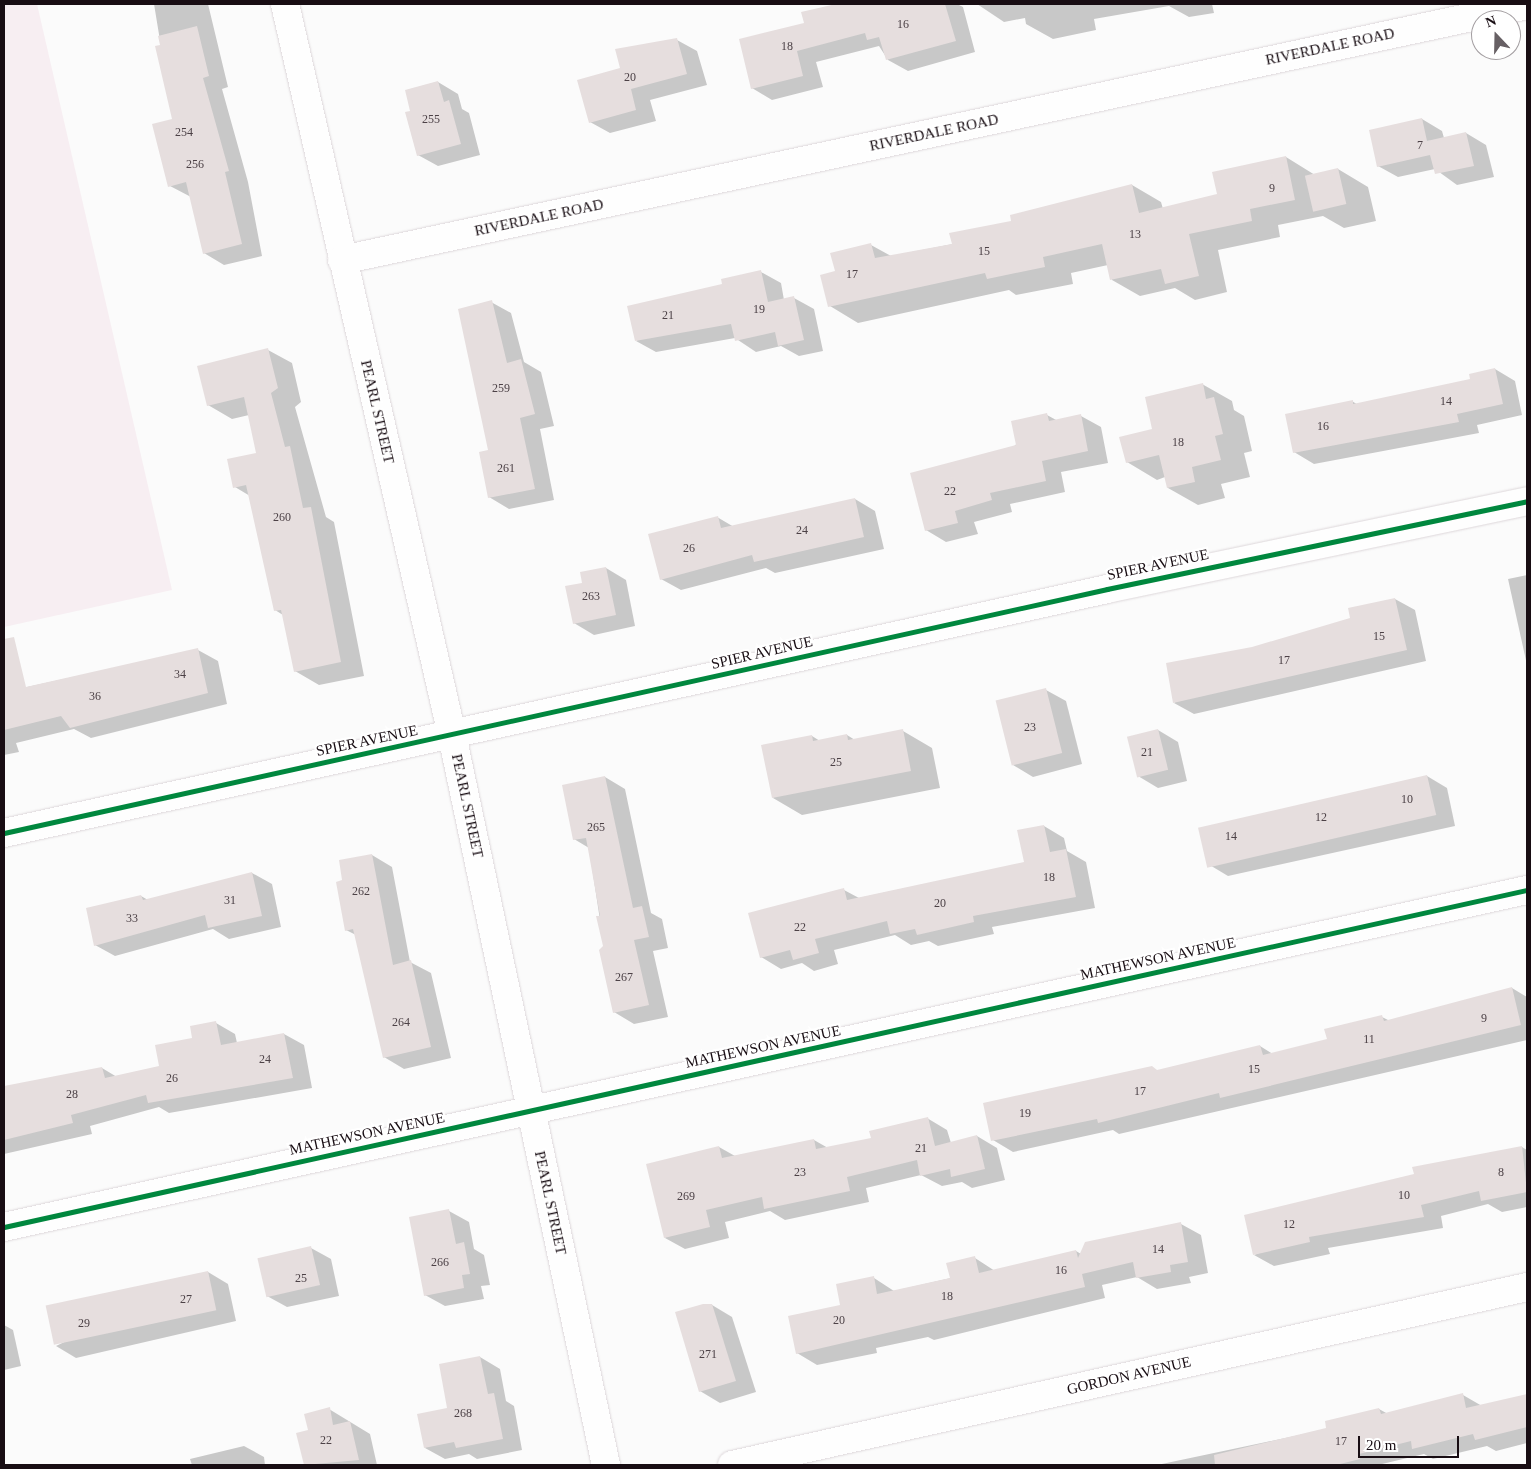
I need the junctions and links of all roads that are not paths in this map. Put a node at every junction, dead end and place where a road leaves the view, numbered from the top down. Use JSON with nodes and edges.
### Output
{"nodes":[{"id":1,"x":285,"y":4,"type":"edge"},
{"id":2,"x":1515,"y":6,"type":"edge"},
{"id":3,"x":342,"y":260,"type":"junction"},
{"id":4,"x":1527,"y":501,"type":"edge"},
{"id":5,"x":452,"y":735,"type":"junction"},
{"id":6,"x":4,"y":833,"type":"edge"},
{"id":7,"x":1527,"y":890,"type":"edge"},
{"id":8,"x":530,"y":1111,"type":"junction"},
{"id":9,"x":4,"y":1227,"type":"edge"},
{"id":10,"x":1527,"y":1287,"type":"edge"},
{"id":11,"x":606,"y":1465,"type":"edge"},
{"id":12,"x":732,"y":1465,"type":"edge"}],
"edges":[{"from":1,"to":3,"type":"street","name":"PEARL STREET"},
{"from":2,"to":3,"type":"street","name":"RIVERDALE ROAD"},
{"from":3,"to":5,"type":"street","name":"PEARL STREET"},
{"from":4,"to":5,"type":"street","name":"SPIER AVENUE"},
{"from":5,"to":6,"type":"street","name":"SPIER AVENUE"},
{"from":5,"to":8,"type":"street","name":"PEARL STREET"},
{"from":7,"to":8,"type":"street","name":"MATHEWSON AVENUE"},
{"from":8,"to":9,"type":"street","name":"MATHEWSON AVENUE"},
{"from":8,"to":11,"type":"street","name":"PEARL STREET"},
{"from":10,"to":12,"type":"street","name":"GORDON AVENUE"}]}
